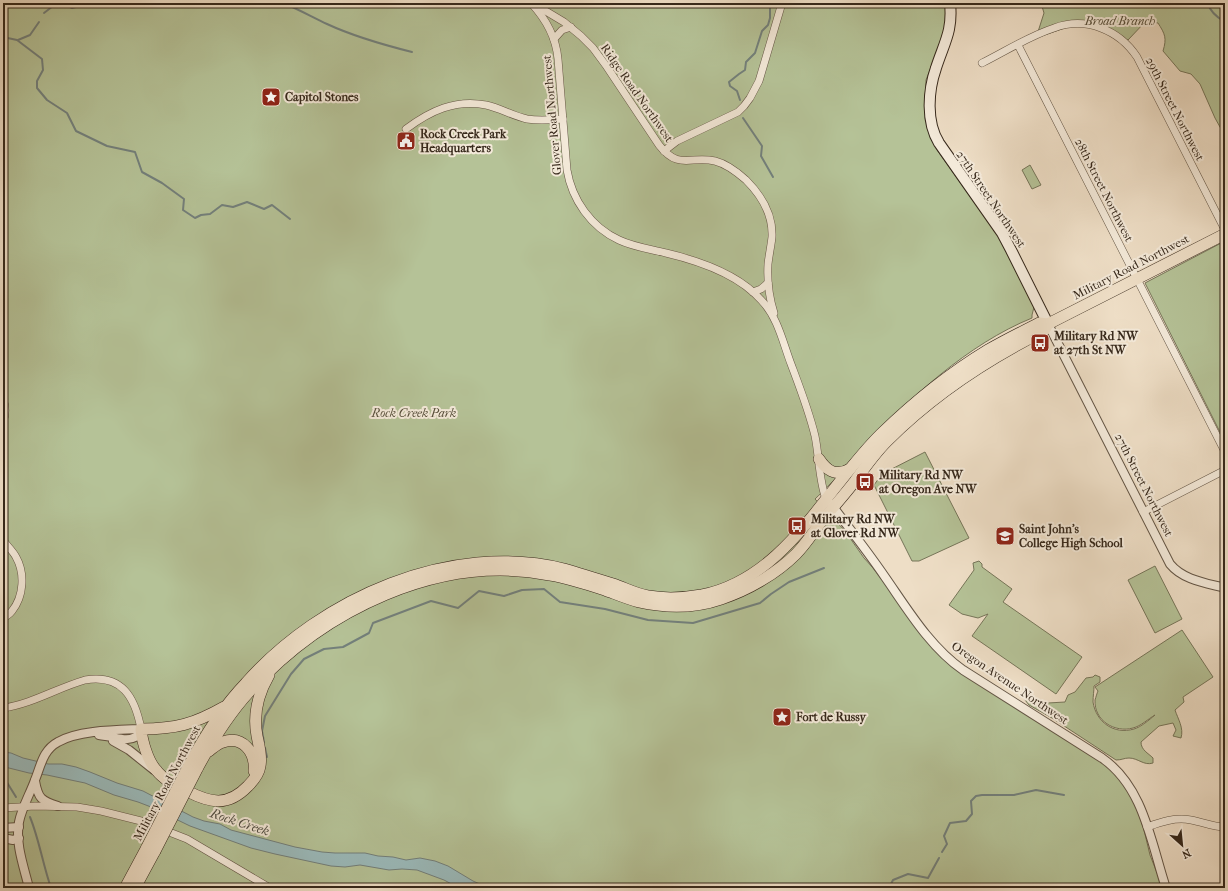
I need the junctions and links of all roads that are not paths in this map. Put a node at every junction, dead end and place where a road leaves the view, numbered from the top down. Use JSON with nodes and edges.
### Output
{"nodes":[{"id":1,"x":532,"y":3,"type":"edge"},
{"id":2,"x":782,"y":3,"type":"edge"},
{"id":3,"x":950,"y":3,"type":"edge"},
{"id":4,"x":571,"y":27,"type":"junction"},
{"id":5,"x":554,"y":39,"type":"junction"},
{"id":6,"x":1018,"y":45,"type":"junction"},
{"id":7,"x":982,"y":63,"type":"dead end"},
{"id":8,"x":563,"y":119,"type":"junction"},
{"id":9,"x":406,"y":129,"type":"dead end"},
{"id":10,"x":664,"y":151,"type":"junction"},
{"id":11,"x":1225,"y":230,"type":"edge"},
{"id":12,"x":1225,"y":234,"type":"edge"},
{"id":13,"x":1137,"y":279,"type":"junction"},
{"id":14,"x":768,"y":282,"type":"junction"},
{"id":15,"x":753,"y":292,"type":"junction"},
{"id":16,"x":776,"y":323,"type":"junction"},
{"id":17,"x":1048,"y":324,"type":"junction"},
{"id":18,"x":3,"y":399,"type":"edge"},
{"id":19,"x":3,"y":422,"type":"edge"},
{"id":20,"x":1225,"y":452,"type":"edge"},
{"id":21,"x":819,"y":459,"type":"junction"},
{"id":22,"x":850,"y":469,"type":"junction"},
{"id":23,"x":1225,"y":470,"type":"edge"},
{"id":24,"x":830,"y":503,"type":"junction"},
{"id":25,"x":1143,"y":512,"type":"junction"},
{"id":26,"x":3,"y":540,"type":"edge"},
{"id":27,"x":1225,"y":588,"type":"edge"},
{"id":28,"x":3,"y":619,"type":"edge"},
{"id":29,"x":276,"y":665,"type":"junction"},
{"id":30,"x":233,"y":697,"type":"junction"},
{"id":31,"x":3,"y":708,"type":"edge"},
{"id":32,"x":141,"y":729,"type":"junction"},
{"id":33,"x":87,"y":734,"type":"junction"},
{"id":34,"x":99,"y":735,"type":"junction"},
{"id":35,"x":204,"y":755,"type":"junction"},
{"id":36,"x":193,"y":767,"type":"junction"},
{"id":37,"x":157,"y":772,"type":"junction"},
{"id":38,"x":35,"y":780,"type":"junction"},
{"id":39,"x":252,"y":782,"type":"junction"},
{"id":40,"x":58,"y":806,"type":"junction"},
{"id":41,"x":24,"y":807,"type":"junction"},
{"id":42,"x":3,"y":808,"type":"edge"},
{"id":43,"x":19,"y":827,"type":"junction"},
{"id":44,"x":1147,"y":827,"type":"junction"},
{"id":45,"x":1225,"y":827,"type":"edge"},
{"id":46,"x":3,"y":828,"type":"edge"},
{"id":47,"x":3,"y":838,"type":"edge"},
{"id":48,"x":19,"y":838,"type":"junction"},
{"id":49,"x":151,"y":849,"type":"junction"},
{"id":50,"x":29,"y":888,"type":"edge"},
{"id":51,"x":125,"y":888,"type":"edge"},
{"id":52,"x":135,"y":888,"type":"edge"},
{"id":53,"x":270,"y":888,"type":"edge"},
{"id":54,"x":1166,"y":888,"type":"edge"}],
"edges":[{"from":1,"to":4,"type":"street","name":"Ridge Road Northwest"},
{"from":1,"to":5,"type":"street","name":"Glover Road Northwest"},
{"from":2,"to":10,"type":"street"},
{"from":3,"to":17,"type":"main road","name":"27th Street Northwest"},
{"from":4,"to":5,"type":"street","name":"Glover Road Northwest"},
{"from":4,"to":10,"type":"street","name":"Ridge Road Northwest"},
{"from":5,"to":8,"type":"street","name":"Glover Road Northwest"},
{"from":6,"to":7,"type":"street","name":"29th Street Northwest"},
{"from":6,"to":11,"type":"street","name":"29th Street Northwest"},
{"from":6,"to":13,"type":"street","name":"28th Street Northwest"},
{"from":8,"to":9,"type":"street"},
{"from":8,"to":15,"type":"street","name":"Glover Road Northwest"},
{"from":10,"to":14,"type":"street","name":"Ridge Road Northwest"},
{"from":12,"to":13,"type":"main road","name":"Military Road Northwest"},
{"from":13,"to":17,"type":"main road","name":"Military Road Northwest"},
{"from":13,"to":20,"type":"street","name":"28th Street Northwest"},
{"from":14,"to":15,"type":"street"},
{"from":14,"to":16,"type":"street","name":"Ridge Road Northwest"},
{"from":15,"to":16,"type":"street","name":"Glover Road Northwest"},
{"from":16,"to":21,"type":"street","name":"Glover Road Northwest"},
{"from":17,"to":22,"type":"main road","name":"Military Road Northwest"},
{"from":17,"to":24,"type":"main road","name":"Military Road Northwest"},
{"from":17,"to":25,"type":"street","name":"27th Street Northwest"},
{"from":18,"to":19,"type":"street"},
{"from":21,"to":22,"type":"main road"},
{"from":21,"to":24,"type":"street","name":"Glover Road Northwest"},
{"from":22,"to":24,"type":"main road","name":"Military Road Northwest"},
{"from":23,"to":25,"type":"street"},
{"from":24,"to":29,"type":"main road","name":"Military Road Northwest"},
{"from":24,"to":30,"type":"main road","name":"Military Road Northwest"},
{"from":24,"to":44,"type":"street","name":"Oregon Avenue Northwest"},
{"from":25,"to":27,"type":"street","name":"27th Street Northwest"},
{"from":26,"to":28,"type":"street"},
{"from":29,"to":35,"type":"main road","name":"Military Road Northwest"},
{"from":29,"to":39,"type":"main road"},
{"from":30,"to":32,"type":"main road"},
{"from":30,"to":36,"type":"main road","name":"Military Road Northwest"},
{"from":31,"to":32,"type":"street"},
{"from":32,"to":33,"type":"street"},
{"from":32,"to":34,"type":"street"},
{"from":32,"to":37,"type":"main road"},
{"from":33,"to":34,"type":"street"},
{"from":33,"to":38,"type":"street"},
{"from":34,"to":37,"type":"street"},
{"from":35,"to":36,"type":"main road","name":"Military Road Northwest"},
{"from":35,"to":39,"type":"main road"},
{"from":36,"to":49,"type":"main road","name":"Military Road Northwest","bridge":true},
{"from":37,"to":39,"type":"main road"},
{"from":38,"to":40,"type":"street"},
{"from":38,"to":41,"type":"street"},
{"from":40,"to":41,"type":"street"},
{"from":40,"to":53,"type":"street"},
{"from":41,"to":42,"type":"street"},
{"from":41,"to":43,"type":"street"},
{"from":43,"to":46,"type":"street"},
{"from":43,"to":48,"type":"street"},
{"from":44,"to":45,"type":"street"},
{"from":44,"to":54,"type":"street","name":"Oregon Avenue Northwest"},
{"from":47,"to":48,"type":"street"},
{"from":48,"to":50,"type":"street"},
{"from":49,"to":51,"type":"main road","name":"Military Road Northwest"},
{"from":49,"to":52,"type":"main road","name":"Military Road Northwest"}]}
